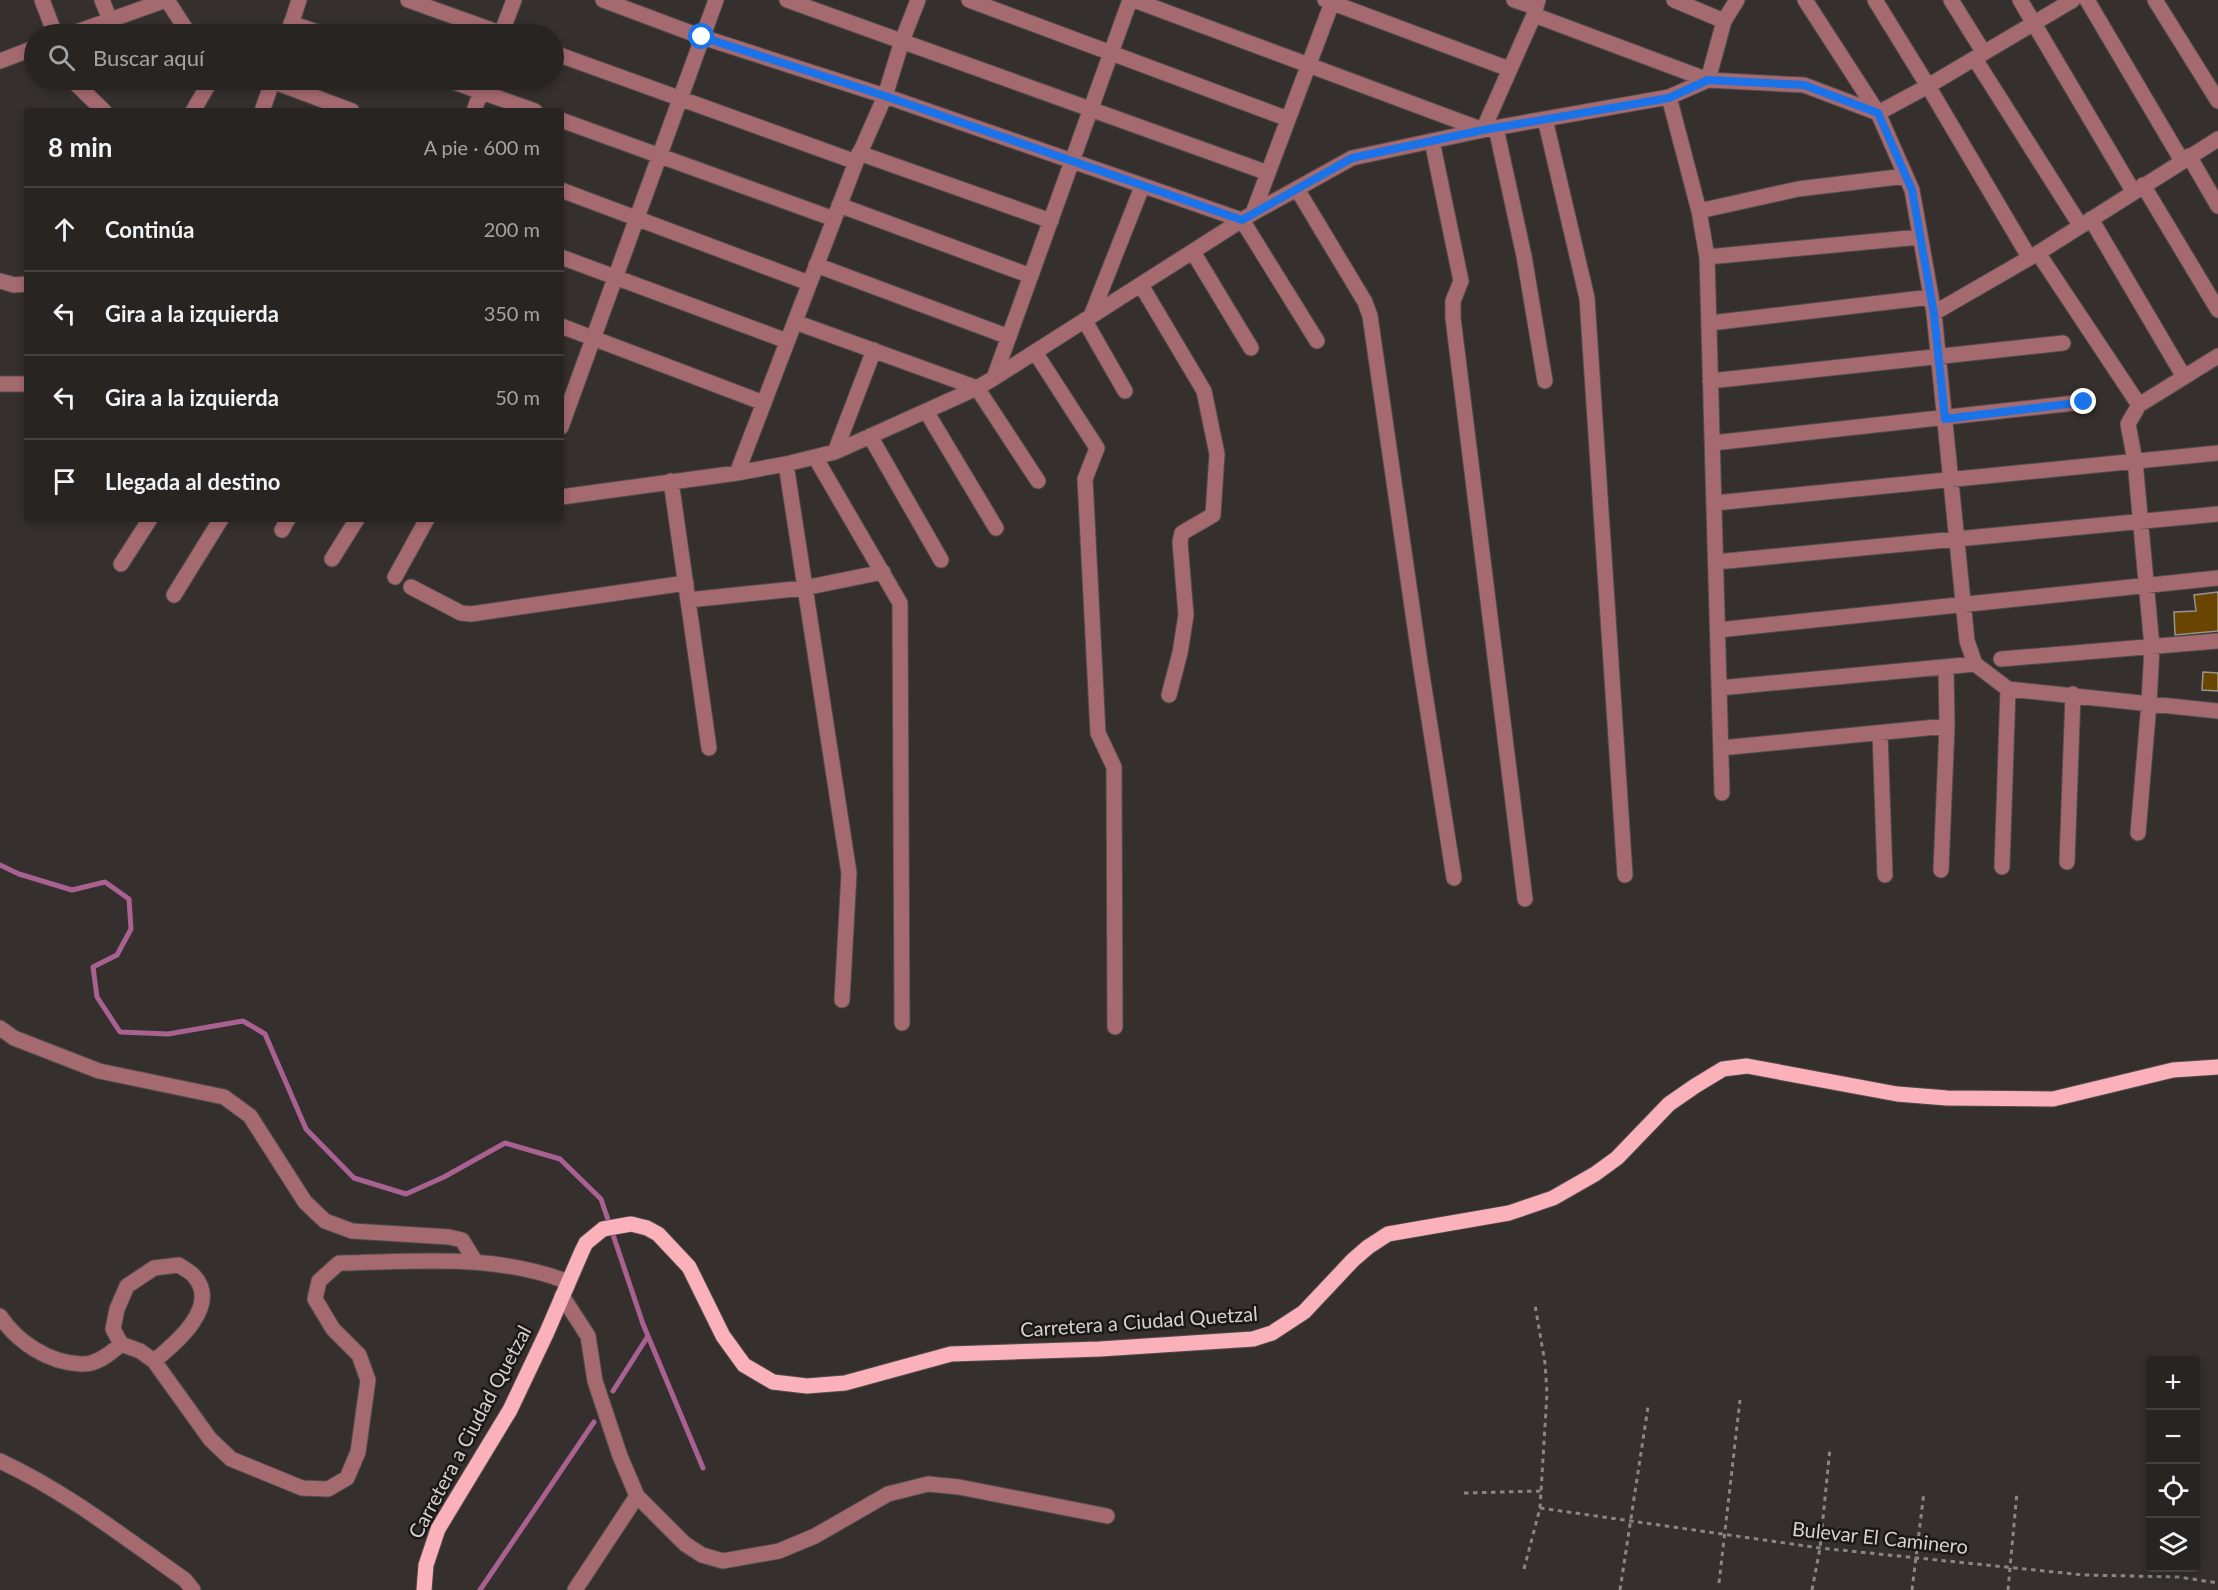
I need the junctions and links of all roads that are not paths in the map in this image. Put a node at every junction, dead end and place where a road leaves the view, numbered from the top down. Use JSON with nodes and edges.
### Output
{"nodes":[{"id":1,"x":42,"y":0,"type":"edge"},
{"id":2,"x":102,"y":0,"type":"edge"},
{"id":3,"x":166,"y":0,"type":"edge"},
{"id":4,"x":299,"y":0,"type":"edge"},
{"id":5,"x":408,"y":0,"type":"edge"},
{"id":6,"x":514,"y":0,"type":"edge"},
{"id":7,"x":603,"y":0,"type":"edge"},
{"id":8,"x":716,"y":0,"type":"edge"},
{"id":9,"x":787,"y":0,"type":"edge"},
{"id":10,"x":918,"y":0,"type":"edge"},
{"id":11,"x":969,"y":0,"type":"edge"},
{"id":12,"x":1132,"y":0,"type":"edge"},
{"id":13,"x":1514,"y":0,"type":"edge"},
{"id":14,"x":1674,"y":0,"type":"edge"},
{"id":15,"x":1737,"y":0,"type":"edge"},
{"id":16,"x":1805,"y":0,"type":"edge"},
{"id":17,"x":1875,"y":0,"type":"edge"},
{"id":18,"x":1951,"y":0,"type":"edge"},
{"id":19,"x":2020,"y":0,"type":"edge"},
{"id":20,"x":2073,"y":0,"type":"edge"},
{"id":21,"x":2087,"y":0,"type":"edge"},
{"id":22,"x":2155,"y":0,"type":"edge"},
{"id":23,"x":1330,"y":1,"type":"edge"},
{"id":24,"x":434,"y":4,"type":"edge"},
{"id":25,"x":1535,"y":8,"type":"edge"},
{"id":26,"x":110,"y":20,"type":"junction"},
{"id":27,"x":1724,"y":21,"type":"junction"},
{"id":28,"x":2034,"y":23,"type":"junction"},
{"id":29,"x":51,"y":24,"type":"edge"},
{"id":30,"x":99,"y":24,"type":"edge"},
{"id":31,"x":182,"y":24,"type":"edge"},
{"id":32,"x":292,"y":24,"type":"edge"},
{"id":33,"x":479,"y":24,"type":"edge"},
{"id":34,"x":506,"y":24,"type":"edge"},
{"id":35,"x":702,"y":37,"type":"junction"},
{"id":36,"x":902,"y":41,"type":"junction"},
{"id":37,"x":24,"y":52,"type":"edge"},
{"id":38,"x":1111,"y":53,"type":"junction"},
{"id":39,"x":1979,"y":56,"type":"junction"},
{"id":40,"x":564,"y":57,"type":"edge"},
{"id":41,"x":0,"y":61,"type":"edge"},
{"id":42,"x":1308,"y":65,"type":"junction"},
{"id":43,"x":1509,"y":69,"type":"junction"},
{"id":44,"x":1708,"y":80,"type":"junction"},
{"id":45,"x":1929,"y":86,"type":"junction"},
{"id":46,"x":83,"y":90,"type":"edge"},
{"id":47,"x":205,"y":90,"type":"edge"},
{"id":48,"x":269,"y":90,"type":"edge"},
{"id":49,"x":298,"y":90,"type":"edge"},
{"id":50,"x":481,"y":90,"type":"edge"},
{"id":51,"x":493,"y":90,"type":"edge"},
{"id":52,"x":885,"y":96,"type":"junction"},
{"id":53,"x":1669,"y":98,"type":"junction"},
{"id":54,"x":680,"y":99,"type":"junction"},
{"id":55,"x":2218,"y":101,"type":"edge"},
{"id":56,"x":101,"y":108,"type":"edge"},
{"id":57,"x":195,"y":108,"type":"edge"},
{"id":58,"x":263,"y":108,"type":"edge"},
{"id":59,"x":344,"y":108,"type":"edge"},
{"id":60,"x":475,"y":108,"type":"edge"},
{"id":61,"x":530,"y":108,"type":"edge"},
{"id":62,"x":1091,"y":110,"type":"junction"},
{"id":63,"x":1878,"y":113,"type":"junction"},
{"id":64,"x":1288,"y":119,"type":"junction"},
{"id":65,"x":1545,"y":119,"type":"junction"},
{"id":66,"x":564,"y":121,"type":"edge"},
{"id":67,"x":1489,"y":129,"type":"junction"},
{"id":68,"x":2218,"y":139,"type":"edge"},
{"id":69,"x":1432,"y":141,"type":"junction"},
{"id":70,"x":659,"y":156,"type":"junction"},
{"id":71,"x":857,"y":158,"type":"junction"},
{"id":72,"x":2186,"y":159,"type":"junction"},
{"id":73,"x":1072,"y":162,"type":"junction"},
{"id":74,"x":1268,"y":173,"type":"junction"},
{"id":75,"x":1906,"y":176,"type":"junction"},
{"id":76,"x":1142,"y":187,"type":"junction"},
{"id":77,"x":2138,"y":188,"type":"junction"},
{"id":78,"x":1297,"y":189,"type":"junction"},
{"id":79,"x":564,"y":191,"type":"edge"},
{"id":80,"x":2218,"y":206,"type":"edge"},
{"id":81,"x":1699,"y":211,"type":"junction"},
{"id":82,"x":837,"y":212,"type":"junction"},
{"id":83,"x":1247,"y":216,"type":"junction"},
{"id":84,"x":637,"y":218,"type":"junction"},
{"id":85,"x":1051,"y":221,"type":"junction"},
{"id":86,"x":2085,"y":222,"type":"junction"},
{"id":87,"x":1920,"y":237,"type":"junction"},
{"id":88,"x":1193,"y":252,"type":"junction"},
{"id":89,"x":2033,"y":255,"type":"junction"},
{"id":90,"x":1707,"y":257,"type":"junction"},
{"id":91,"x":564,"y":258,"type":"edge"},
{"id":92,"x":816,"y":265,"type":"junction"},
{"id":93,"x":1031,"y":276,"type":"junction"},
{"id":94,"x":615,"y":277,"type":"junction"},
{"id":95,"x":0,"y":281,"type":"edge"},
{"id":96,"x":809,"y":283,"type":"junction"},
{"id":97,"x":24,"y":284,"type":"edge"},
{"id":98,"x":1141,"y":285,"type":"junction"},
{"id":99,"x":1931,"y":297,"type":"junction"},
{"id":100,"x":2218,"y":310,"type":"edge"},
{"id":101,"x":1934,"y":314,"type":"junction"},
{"id":102,"x":1088,"y":318,"type":"junction"},
{"id":103,"x":795,"y":322,"type":"junction"},
{"id":104,"x":1710,"y":323,"type":"junction"},
{"id":105,"x":564,"y":327,"type":"edge"},
{"id":106,"x":1009,"y":337,"type":"junction"},
{"id":107,"x":593,"y":338,"type":"junction"},
{"id":108,"x":787,"y":341,"type":"junction"},
{"id":109,"x":1317,"y":341,"type":"dead end"},
{"id":110,"x":2063,"y":343,"type":"dead end"},
{"id":111,"x":1251,"y":348,"type":"dead end"},
{"id":112,"x":874,"y":350,"type":"junction"},
{"id":113,"x":1035,"y":352,"type":"junction"},
{"id":114,"x":2218,"y":356,"type":"edge"},
{"id":115,"x":1937,"y":357,"type":"junction"},
{"id":116,"x":2184,"y":377,"type":"junction"},
{"id":117,"x":994,"y":378,"type":"junction"},
{"id":118,"x":1545,"y":381,"type":"dead end"},
{"id":119,"x":1710,"y":381,"type":"junction"},
{"id":120,"x":0,"y":384,"type":"edge"},
{"id":121,"x":24,"y":384,"type":"edge"},
{"id":122,"x":977,"y":388,"type":"junction"},
{"id":123,"x":1125,"y":391,"type":"dead end"},
{"id":124,"x":2084,"y":402,"type":"dead end"},
{"id":125,"x":764,"y":403,"type":"junction"},
{"id":126,"x":565,"y":405,"type":"edge"},
{"id":127,"x":2139,"y":405,"type":"junction"},
{"id":128,"x":926,"y":411,"type":"junction"},
{"id":129,"x":1945,"y":419,"type":"junction"},
{"id":130,"x":870,"y":436,"type":"junction"},
{"id":131,"x":1713,"y":443,"type":"junction"},
{"id":132,"x":835,"y":452,"type":"junction"},
{"id":133,"x":2218,"y":453,"type":"edge"},
{"id":134,"x":815,"y":457,"type":"junction"},
{"id":135,"x":2134,"y":461,"type":"junction"},
{"id":136,"x":786,"y":464,"type":"junction"},
{"id":137,"x":737,"y":473,"type":"junction"},
{"id":138,"x":1951,"y":480,"type":"junction"},
{"id":139,"x":671,"y":481,"type":"junction"},
{"id":140,"x":1038,"y":482,"type":"dead end"},
{"id":141,"x":564,"y":497,"type":"edge"},
{"id":142,"x":1715,"y":503,"type":"junction"},
{"id":143,"x":2218,"y":514,"type":"edge"},
{"id":144,"x":2140,"y":521,"type":"junction"},
{"id":145,"x":148,"y":522,"type":"edge"},
{"id":146,"x":219,"y":522,"type":"edge"},
{"id":147,"x":355,"y":522,"type":"edge"},
{"id":148,"x":425,"y":522,"type":"edge"},
{"id":149,"x":996,"y":528,"type":"dead end"},
{"id":150,"x":1957,"y":539,"type":"junction"},
{"id":151,"x":332,"y":559,"type":"dead end"},
{"id":152,"x":941,"y":560,"type":"dead end"},
{"id":153,"x":1716,"y":562,"type":"junction"},
{"id":154,"x":121,"y":564,"type":"dead end"},
{"id":155,"x":883,"y":572,"type":"junction"},
{"id":156,"x":395,"y":577,"type":"dead end"},
{"id":157,"x":2218,"y":578,"type":"edge"},
{"id":158,"x":686,"y":583,"type":"junction"},
{"id":159,"x":2146,"y":585,"type":"junction"},
{"id":160,"x":411,"y":587,"type":"dead end"},
{"id":161,"x":804,"y":588,"type":"junction"},
{"id":162,"x":174,"y":595,"type":"dead end"},
{"id":163,"x":688,"y":600,"type":"junction"},
{"id":164,"x":1964,"y":604,"type":"junction"},
{"id":165,"x":1718,"y":630,"type":"junction"},
{"id":166,"x":2218,"y":641,"type":"edge"},
{"id":167,"x":2152,"y":647,"type":"junction"},
{"id":168,"x":2001,"y":659,"type":"dead end"},
{"id":169,"x":1975,"y":664,"type":"junction"},
{"id":170,"x":1946,"y":666,"type":"junction"},
{"id":171,"x":1719,"y":688,"type":"junction"},
{"id":172,"x":2008,"y":689,"type":"junction"},
{"id":173,"x":2073,"y":694,"type":"junction"},
{"id":174,"x":1169,"y":695,"type":"dead end"},
{"id":175,"x":2150,"y":703,"type":"junction"},
{"id":176,"x":2218,"y":711,"type":"edge"},
{"id":177,"x":1947,"y":726,"type":"junction"},
{"id":178,"x":1880,"y":733,"type":"junction"},
{"id":179,"x":709,"y":748,"type":"dead end"},
{"id":180,"x":1721,"y":748,"type":"junction"},
{"id":181,"x":1722,"y":794,"type":"dead end"},
{"id":182,"x":2138,"y":833,"type":"dead end"},
{"id":183,"x":2067,"y":862,"type":"dead end"},
{"id":184,"x":2002,"y":867,"type":"dead end"},
{"id":185,"x":1941,"y":870,"type":"dead end"},
{"id":186,"x":1625,"y":874,"type":"dead end"},
{"id":187,"x":1885,"y":875,"type":"dead end"},
{"id":188,"x":1454,"y":878,"type":"dead end"},
{"id":189,"x":1525,"y":899,"type":"dead end"},
{"id":190,"x":842,"y":1000,"type":"dead end"},
{"id":191,"x":902,"y":1023,"type":"dead end"},
{"id":192,"x":1115,"y":1027,"type":"dead end"},
{"id":193,"x":0,"y":1028,"type":"edge"},
{"id":194,"x":2218,"y":1067,"type":"edge"},
{"id":195,"x":475,"y":1261,"type":"junction"},
{"id":196,"x":565,"y":1289,"type":"junction"},
{"id":197,"x":0,"y":1316,"type":"edge"},
{"id":198,"x":121,"y":1344,"type":"junction"},
{"id":199,"x":154,"y":1361,"type":"junction"},
{"id":200,"x":0,"y":1461,"type":"edge"},
{"id":201,"x":638,"y":1496,"type":"junction"},
{"id":202,"x":1107,"y":1516,"type":"dead end"},
{"id":203,"x":193,"y":1590,"type":"edge"},
{"id":204,"x":424,"y":1590,"type":"edge"},
{"id":205,"x":575,"y":1590,"type":"edge"}],
"edges":[{"from":1,"to":29,"type":"street"},
{"from":2,"to":26,"type":"street"},
{"from":3,"to":26,"type":"street"},
{"from":3,"to":31,"type":"street"},
{"from":4,"to":32,"type":"street"},
{"from":5,"to":24,"type":"street"},
{"from":6,"to":34,"type":"street"},
{"from":7,"to":35,"type":"street"},
{"from":8,"to":35,"type":"street"},
{"from":9,"to":36,"type":"street"},
{"from":10,"to":36,"type":"street"},
{"from":11,"to":38,"type":"street"},
{"from":12,"to":38,"type":"street"},
{"from":12,"to":42,"type":"street"},
{"from":13,"to":25,"type":"street"},
{"from":14,"to":27,"type":"street"},
{"from":15,"to":27,"type":"street"},
{"from":16,"to":63,"type":"street"},
{"from":17,"to":45,"type":"street"},
{"from":18,"to":39,"type":"street"},
{"from":19,"to":28,"type":"street"},
{"from":20,"to":28,"type":"street"},
{"from":21,"to":72,"type":"street"},
{"from":22,"to":55,"type":"street"},
{"from":23,"to":42,"type":"street"},
{"from":23,"to":43,"type":"street"},
{"from":24,"to":33,"type":"street"},
{"from":25,"to":43,"type":"street"},
{"from":25,"to":44,"type":"street"},
{"from":26,"to":30,"type":"street"},
{"from":27,"to":44,"type":"street"},
{"from":28,"to":39,"type":"street"},
{"from":28,"to":77,"type":"street"},
{"from":35,"to":52,"type":"street"},
{"from":35,"to":54,"type":"street"},
{"from":36,"to":52,"type":"street"},
{"from":36,"to":62,"type":"street"},
{"from":37,"to":41,"type":"street"},
{"from":38,"to":62,"type":"street"},
{"from":38,"to":64,"type":"street"},
{"from":39,"to":45,"type":"street"},
{"from":39,"to":86,"type":"street"},
{"from":40,"to":54,"type":"street"},
{"from":42,"to":64,"type":"street"},
{"from":42,"to":67,"type":"street"},
{"from":43,"to":67,"type":"street"},
{"from":44,"to":53,"type":"street"},
{"from":44,"to":63,"type":"street"},
{"from":45,"to":63,"type":"street"},
{"from":45,"to":89,"type":"street"},
{"from":46,"to":56,"type":"street"},
{"from":47,"to":57,"type":"street"},
{"from":48,"to":58,"type":"street"},
{"from":49,"to":59,"type":"street"},
{"from":50,"to":60,"type":"street"},
{"from":51,"to":61,"type":"street"},
{"from":52,"to":71,"type":"street"},
{"from":52,"to":73,"type":"street"},
{"from":53,"to":65,"type":"street"},
{"from":53,"to":81,"type":"street"},
{"from":54,"to":70,"type":"street"},
{"from":54,"to":71,"type":"street"},
{"from":62,"to":73,"type":"street"},
{"from":62,"to":74,"type":"street"},
{"from":63,"to":75,"type":"street"},
{"from":64,"to":74,"type":"street"},
{"from":65,"to":67,"type":"street"},
{"from":65,"to":186,"type":"street"},
{"from":66,"to":70,"type":"street"},
{"from":67,"to":69,"type":"street"},
{"from":67,"to":118,"type":"street"},
{"from":68,"to":72,"type":"street"},
{"from":69,"to":78,"type":"street"},
{"from":69,"to":189,"type":"street"},
{"from":70,"to":82,"type":"street"},
{"from":70,"to":84,"type":"street"},
{"from":71,"to":82,"type":"street"},
{"from":71,"to":85,"type":"street"},
{"from":72,"to":77,"type":"street"},
{"from":72,"to":80,"type":"street"},
{"from":73,"to":76,"type":"street"},
{"from":73,"to":85,"type":"street"},
{"from":74,"to":83,"type":"street"},
{"from":75,"to":81,"type":"street"},
{"from":75,"to":87,"type":"street"},
{"from":76,"to":83,"type":"street"},
{"from":76,"to":102,"type":"street"},
{"from":77,"to":86,"type":"street"},
{"from":77,"to":100,"type":"street"},
{"from":78,"to":83,"type":"street"},
{"from":78,"to":188,"type":"street"},
{"from":79,"to":84,"type":"street"},
{"from":81,"to":90,"type":"street"},
{"from":82,"to":92,"type":"street"},
{"from":82,"to":93,"type":"street"},
{"from":83,"to":88,"type":"street"},
{"from":83,"to":109,"type":"street"},
{"from":84,"to":94,"type":"street"},
{"from":84,"to":96,"type":"street"},
{"from":85,"to":93,"type":"street"},
{"from":86,"to":89,"type":"street"},
{"from":86,"to":116,"type":"street"},
{"from":87,"to":90,"type":"street"},
{"from":87,"to":99,"type":"street"},
{"from":88,"to":98,"type":"street"},
{"from":88,"to":111,"type":"street"},
{"from":89,"to":101,"type":"street"},
{"from":89,"to":127,"type":"street"},
{"from":90,"to":104,"type":"street"},
{"from":91,"to":94,"type":"street"},
{"from":92,"to":96,"type":"street"},
{"from":92,"to":106,"type":"street"},
{"from":93,"to":106,"type":"street"},
{"from":94,"to":107,"type":"street"},
{"from":94,"to":108,"type":"street"},
{"from":95,"to":97,"type":"street"},
{"from":96,"to":103,"type":"street"},
{"from":98,"to":102,"type":"street"},
{"from":98,"to":174,"type":"street"},
{"from":99,"to":101,"type":"street"},
{"from":99,"to":104,"type":"street"},
{"from":101,"to":115,"type":"street"},
{"from":102,"to":113,"type":"street"},
{"from":102,"to":123,"type":"street"},
{"from":103,"to":108,"type":"street"},
{"from":103,"to":112,"type":"street"},
{"from":104,"to":119,"type":"street"},
{"from":105,"to":107,"type":"street"},
{"from":106,"to":117,"type":"street"},
{"from":107,"to":125,"type":"street"},
{"from":107,"to":126,"type":"street"},
{"from":108,"to":125,"type":"street"},
{"from":110,"to":115,"type":"street"},
{"from":112,"to":122,"type":"street"},
{"from":112,"to":132,"type":"street"},
{"from":113,"to":117,"type":"street"},
{"from":113,"to":192,"type":"street"},
{"from":114,"to":116,"type":"street"},
{"from":115,"to":119,"type":"street"},
{"from":115,"to":129,"type":"street"},
{"from":116,"to":127,"type":"street"},
{"from":117,"to":122,"type":"street"},
{"from":119,"to":131,"type":"street"},
{"from":120,"to":121,"type":"street"},
{"from":122,"to":128,"type":"street"},
{"from":122,"to":140,"type":"street"},
{"from":124,"to":129,"type":"street"},
{"from":125,"to":137,"type":"street"},
{"from":127,"to":135,"type":"street"},
{"from":128,"to":130,"type":"street"},
{"from":128,"to":149,"type":"street"},
{"from":129,"to":131,"type":"street"},
{"from":129,"to":138,"type":"street"},
{"from":130,"to":132,"type":"street"},
{"from":130,"to":152,"type":"street"},
{"from":131,"to":142,"type":"street"},
{"from":132,"to":134,"type":"street"},
{"from":133,"to":135,"type":"street"},
{"from":134,"to":136,"type":"street"},
{"from":134,"to":155,"type":"street"},
{"from":135,"to":138,"type":"street"},
{"from":135,"to":144,"type":"street"},
{"from":136,"to":137,"type":"street"},
{"from":136,"to":161,"type":"street"},
{"from":137,"to":139,"type":"street"},
{"from":138,"to":142,"type":"street"},
{"from":138,"to":150,"type":"street"},
{"from":139,"to":141,"type":"street"},
{"from":139,"to":158,"type":"street"},
{"from":142,"to":153,"type":"street"},
{"from":143,"to":144,"type":"street"},
{"from":144,"to":150,"type":"street"},
{"from":144,"to":159,"type":"street"},
{"from":145,"to":154,"type":"street"},
{"from":146,"to":162,"type":"street"},
{"from":147,"to":151,"type":"street"},
{"from":148,"to":156,"type":"street"},
{"from":150,"to":153,"type":"street"},
{"from":150,"to":164,"type":"street"},
{"from":153,"to":165,"type":"street"},
{"from":155,"to":161,"type":"street"},
{"from":155,"to":191,"type":"street"},
{"from":157,"to":159,"type":"street"},
{"from":158,"to":160,"type":"street"},
{"from":158,"to":163,"type":"street"},
{"from":159,"to":164,"type":"street"},
{"from":159,"to":167,"type":"street"},
{"from":161,"to":163,"type":"street"},
{"from":161,"to":190,"type":"street"},
{"from":163,"to":179,"type":"street"},
{"from":164,"to":165,"type":"street"},
{"from":164,"to":169,"type":"street"},
{"from":165,"to":171,"type":"street"},
{"from":166,"to":167,"type":"street"},
{"from":167,"to":168,"type":"street"},
{"from":167,"to":175,"type":"street"},
{"from":169,"to":170,"type":"street"},
{"from":169,"to":172,"type":"street"},
{"from":170,"to":171,"type":"street"},
{"from":170,"to":177,"type":"street"},
{"from":171,"to":180,"type":"street"},
{"from":172,"to":173,"type":"street"},
{"from":172,"to":184,"type":"street"},
{"from":173,"to":175,"type":"street"},
{"from":173,"to":183,"type":"street"},
{"from":175,"to":176,"type":"street"},
{"from":175,"to":182,"type":"street"},
{"from":177,"to":178,"type":"street"},
{"from":177,"to":185,"type":"street"},
{"from":178,"to":180,"type":"street"},
{"from":178,"to":187,"type":"street"},
{"from":180,"to":181,"type":"street"},
{"from":193,"to":195,"type":"street"},
{"from":194,"to":196,"type":"main road","name":"Carretera a Ciudad Quetzal"},
{"from":195,"to":196,"type":"street"},
{"from":195,"to":199,"type":"street"},
{"from":196,"to":201,"type":"street"},
{"from":196,"to":204,"type":"main road","name":"Carretera a Ciudad Quetzal"},
{"from":197,"to":198,"type":"street"},
{"from":198,"to":199,"type":"street"},
{"from":198,"to":199,"type":"street"},
{"from":200,"to":203,"type":"street"},
{"from":201,"to":202,"type":"street"},
{"from":201,"to":205,"type":"street"}]}
